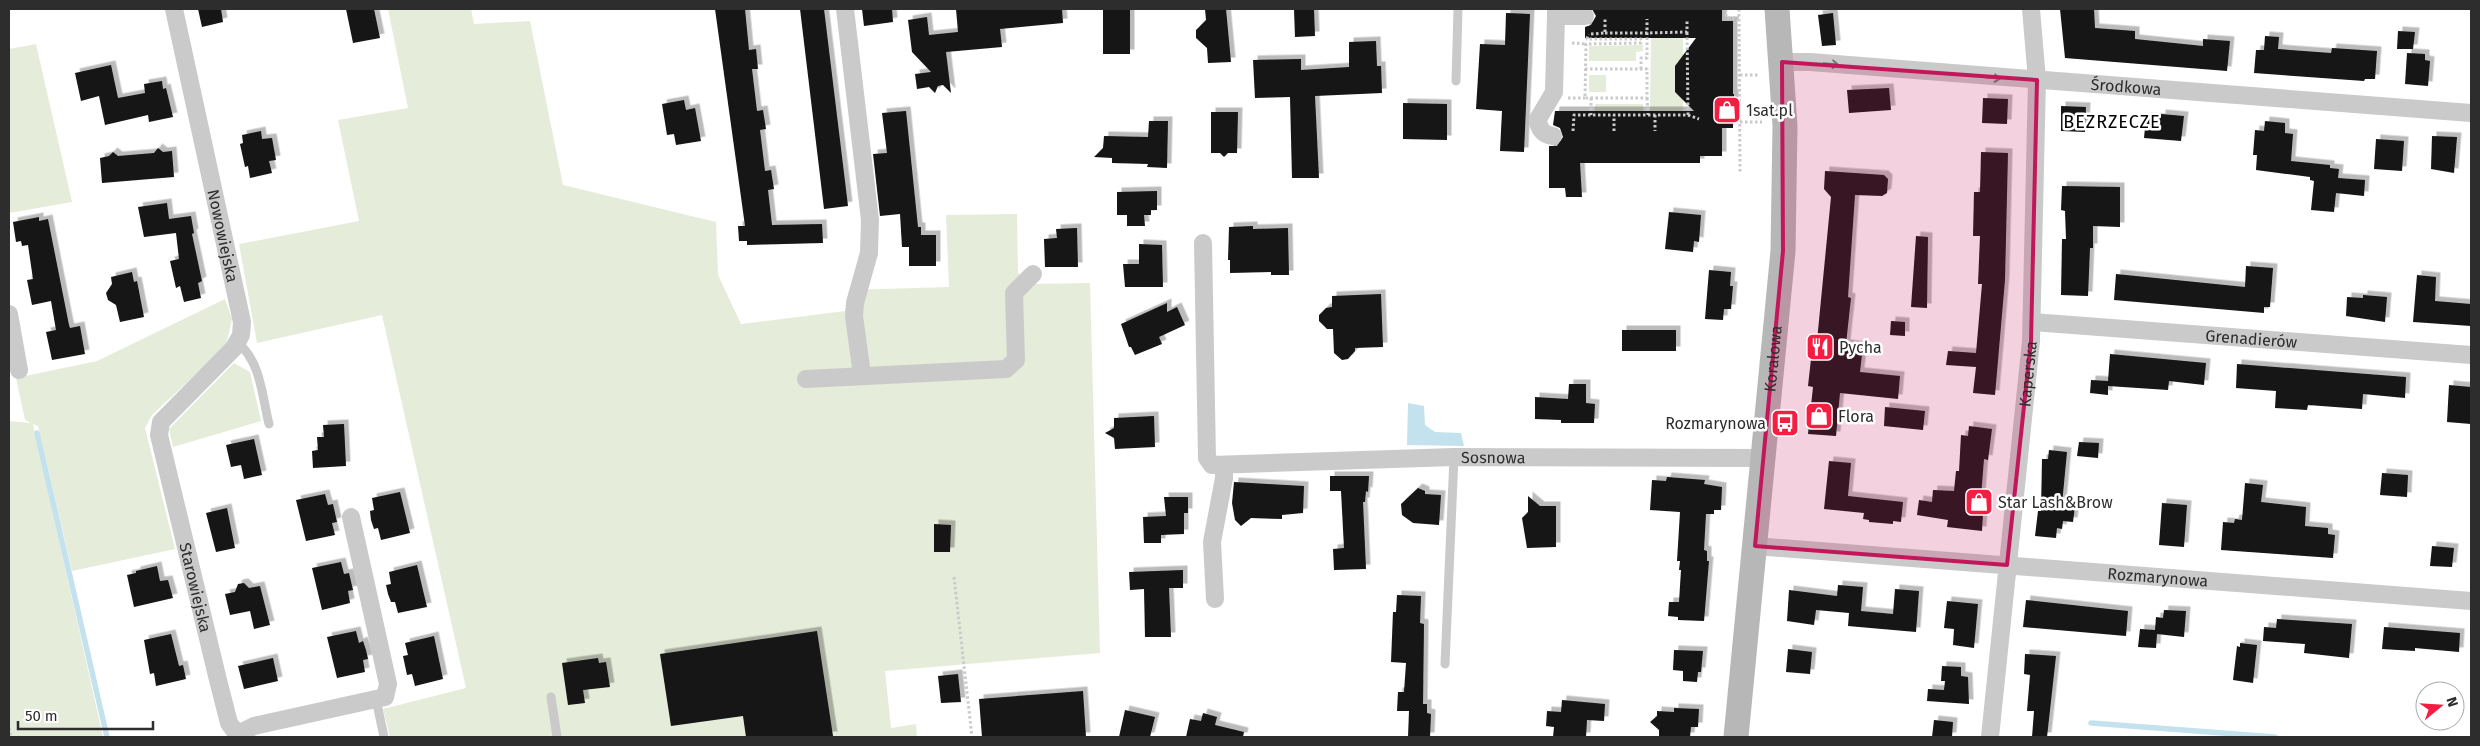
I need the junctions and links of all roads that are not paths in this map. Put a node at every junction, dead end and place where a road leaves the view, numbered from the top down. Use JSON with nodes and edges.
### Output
{"nodes":[{"id":1,"x":174,"y":9,"type":"edge"},
{"id":2,"x":845,"y":9,"type":"edge"},
{"id":3,"x":1458,"y":9,"type":"edge"},
{"id":4,"x":1777,"y":9,"type":"edge"},
{"id":5,"x":2031,"y":9,"type":"edge"},
{"id":6,"x":1556,"y":12,"type":"edge"},
{"id":7,"x":1585,"y":16,"type":"dead end"},
{"id":8,"x":1782,"y":62,"type":"junction"},
{"id":9,"x":2037,"y":80,"type":"junction"},
{"id":10,"x":1456,"y":81,"type":"dead end"},
{"id":11,"x":2471,"y":113,"type":"edge"},
{"id":12,"x":1553,"y":136,"type":"dead end"},
{"id":13,"x":1203,"y":243,"type":"dead end"},
{"id":14,"x":1033,"y":274,"type":"dead end"},
{"id":15,"x":9,"y":320,"type":"edge"},
{"id":16,"x":2032,"y":322,"type":"junction"},
{"id":17,"x":238,"y":343,"type":"junction"},
{"id":18,"x":2471,"y":355,"type":"edge"},
{"id":19,"x":19,"y":370,"type":"dead end"},
{"id":20,"x":862,"y":375,"type":"junction"},
{"id":21,"x":806,"y":378,"type":"dead end"},
{"id":22,"x":269,"y":424,"type":"dead end"},
{"id":23,"x":1454,"y":458,"type":"junction"},
{"id":24,"x":1764,"y":458,"type":"junction"},
{"id":25,"x":1224,"y":465,"type":"junction"},
{"id":26,"x":352,"y":517,"type":"dead end"},
{"id":27,"x":1755,"y":546,"type":"junction"},
{"id":28,"x":2007,"y":565,"type":"junction"},
{"id":29,"x":1215,"y":600,"type":"dead end"},
{"id":30,"x":2471,"y":601,"type":"edge"},
{"id":31,"x":1445,"y":664,"type":"dead end"},
{"id":32,"x":551,"y":697,"type":"dead end"},
{"id":33,"x":376,"y":699,"type":"junction"},
{"id":34,"x":239,"y":736,"type":"edge"},
{"id":35,"x":384,"y":737,"type":"edge"},
{"id":36,"x":557,"y":737,"type":"edge"},
{"id":37,"x":1736,"y":737,"type":"edge"},
{"id":38,"x":1990,"y":737,"type":"edge"}],
"edges":[{"from":1,"to":17,"type":"street","name":"Nowowiejska"},
{"from":2,"to":20,"type":"street"},
{"from":3,"to":10,"type":"lane"},
{"from":4,"to":8,"type":"street","name":"Koralowa"},
{"from":5,"to":9,"type":"street","name":"Kaperska"},
{"from":6,"to":7,"type":"street"},
{"from":6,"to":12,"type":"street"},
{"from":8,"to":9,"type":"street","name":"Środkowa","one_way":true},
{"from":8,"to":24,"type":"street","name":"Koralowa"},
{"from":9,"to":11,"type":"street","name":"Środkowa"},
{"from":9,"to":16,"type":"street","name":"Kaperska"},
{"from":13,"to":25,"type":"street"},
{"from":14,"to":20,"type":"street"},
{"from":15,"to":19,"type":"street"},
{"from":16,"to":18,"type":"street","name":"Grenadierów"},
{"from":16,"to":28,"type":"street","name":"Kaperska"},
{"from":17,"to":22,"type":"lane"},
{"from":17,"to":34,"type":"street","name":"Starowiejska"},
{"from":20,"to":21,"type":"street"},
{"from":23,"to":24,"type":"street","name":"Sosnowa"},
{"from":23,"to":25,"type":"street","name":"Sosnowa"},
{"from":23,"to":31,"type":"lane"},
{"from":24,"to":27,"type":"street","name":"Koralowa"},
{"from":25,"to":29,"type":"street"},
{"from":26,"to":33,"type":"street"},
{"from":27,"to":28,"type":"street","name":"Rozmarynowa"},
{"from":27,"to":37,"type":"street","name":"Koralowa"},
{"from":28,"to":30,"type":"street","name":"Rozmarynowa"},
{"from":28,"to":38,"type":"street","name":"Kaperska"},
{"from":32,"to":36,"type":"lane"},
{"from":33,"to":34,"type":"street"},
{"from":33,"to":35,"type":"lane"}]}
